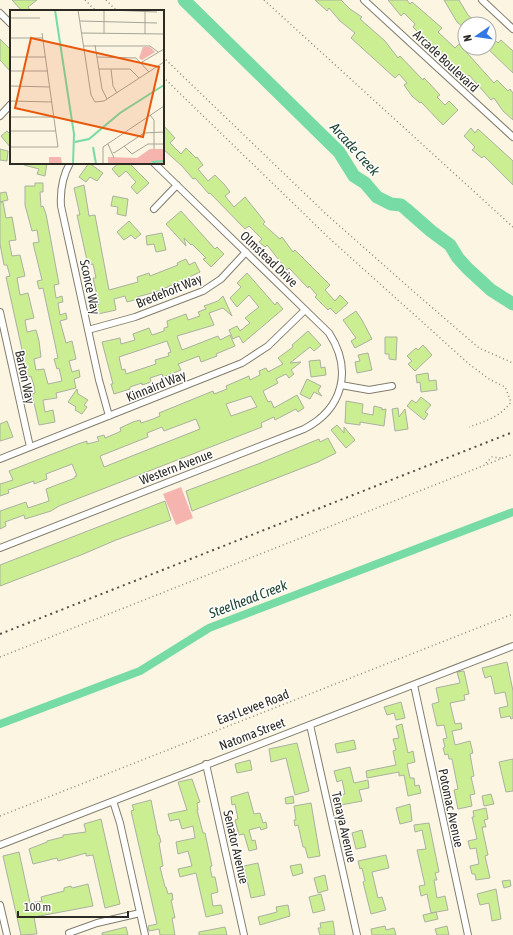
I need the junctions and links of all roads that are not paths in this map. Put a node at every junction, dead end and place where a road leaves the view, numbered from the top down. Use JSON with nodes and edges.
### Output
{"nodes":[{"id":1,"x":364,"y":0,"type":"edge"},
{"id":2,"x":482,"y":0,"type":"edge"},
{"id":3,"x":0,"y":14,"type":"edge"},
{"id":4,"x":10,"y":23,"type":"edge"},
{"id":5,"x":513,"y":29,"type":"edge"},
{"id":6,"x":10,"y":105,"type":"edge"},
{"id":7,"x":0,"y":116,"type":"edge"},
{"id":8,"x":513,"y":138,"type":"edge"},
{"id":9,"x":70,"y":164,"type":"edge"},
{"id":10,"x":155,"y":164,"type":"edge"},
{"id":11,"x":177,"y":185,"type":"junction"},
{"id":12,"x":154,"y":209,"type":"dead end"},
{"id":13,"x":246,"y":252,"type":"junction"},
{"id":14,"x":305,"y":310,"type":"junction"},
{"id":15,"x":0,"y":312,"type":"edge"},
{"id":16,"x":88,"y":330,"type":"junction"},
{"id":17,"x":341,"y":385,"type":"junction"},
{"id":18,"x":392,"y":386,"type":"dead end"},
{"id":19,"x":109,"y":416,"type":"junction"},
{"id":20,"x":30,"y":447,"type":"junction"},
{"id":21,"x":0,"y":459,"type":"edge"},
{"id":22,"x":0,"y":548,"type":"edge"},
{"id":23,"x":513,"y":646,"type":"edge"},
{"id":24,"x":414,"y":685,"type":"junction"},
{"id":25,"x":310,"y":725,"type":"junction"},
{"id":26,"x":206,"y":764,"type":"junction"},
{"id":27,"x":113,"y":801,"type":"junction"},
{"id":28,"x":0,"y":845,"type":"edge"},
{"id":29,"x":0,"y":905,"type":"edge"},
{"id":30,"x":140,"y":913,"type":"junction"},
{"id":31,"x":69,"y":933,"type":"dead end"},
{"id":32,"x":6,"y":935,"type":"edge"},
{"id":33,"x":145,"y":935,"type":"edge"},
{"id":34,"x":244,"y":935,"type":"edge"},
{"id":35,"x":357,"y":935,"type":"edge"},
{"id":36,"x":468,"y":935,"type":"edge"}],
"edges":[{"from":1,"to":8,"type":"street","name":"Arcade Boulevard"},
{"from":2,"to":5,"type":"street"},
{"from":3,"to":4,"type":"street"},
{"from":6,"to":7,"type":"street"},
{"from":9,"to":16,"type":"street","name":"Sconce Way"},
{"from":10,"to":11,"type":"street","name":"Olmstead Drive"},
{"from":11,"to":12,"type":"street"},
{"from":11,"to":13,"type":"street","name":"Olmstead Drive"},
{"from":13,"to":14,"type":"street","name":"Olmstead Drive"},
{"from":13,"to":16,"type":"street","name":"Bredehoft Way"},
{"from":14,"to":17,"type":"street","name":"Olmstead Drive"},
{"from":14,"to":19,"type":"street","name":"Kinnaird Way"},
{"from":15,"to":20,"type":"street","name":"Barton Way"},
{"from":16,"to":19,"type":"street","name":"Sconce Way"},
{"from":17,"to":18,"type":"street"},
{"from":17,"to":22,"type":"street","name":"Western Avenue"},
{"from":19,"to":20,"type":"street","name":"Kinnaird Way"},
{"from":20,"to":21,"type":"street","name":"Kinnaird Way"},
{"from":23,"to":24,"type":"street","name":"Natoma Street"},
{"from":24,"to":25,"type":"street","name":"Natoma Street"},
{"from":24,"to":36,"type":"street","name":"Potomac Avenue"},
{"from":25,"to":26,"type":"street","name":"Natoma Street"},
{"from":25,"to":35,"type":"street","name":"Tenaya Avenue"},
{"from":26,"to":27,"type":"street","name":"Natoma Street"},
{"from":26,"to":34,"type":"street","name":"Senator Avenue"},
{"from":27,"to":28,"type":"street","name":"Natoma Street"},
{"from":27,"to":30,"type":"street"},
{"from":29,"to":32,"type":"street"},
{"from":30,"to":31,"type":"street"},
{"from":30,"to":33,"type":"street"}]}
